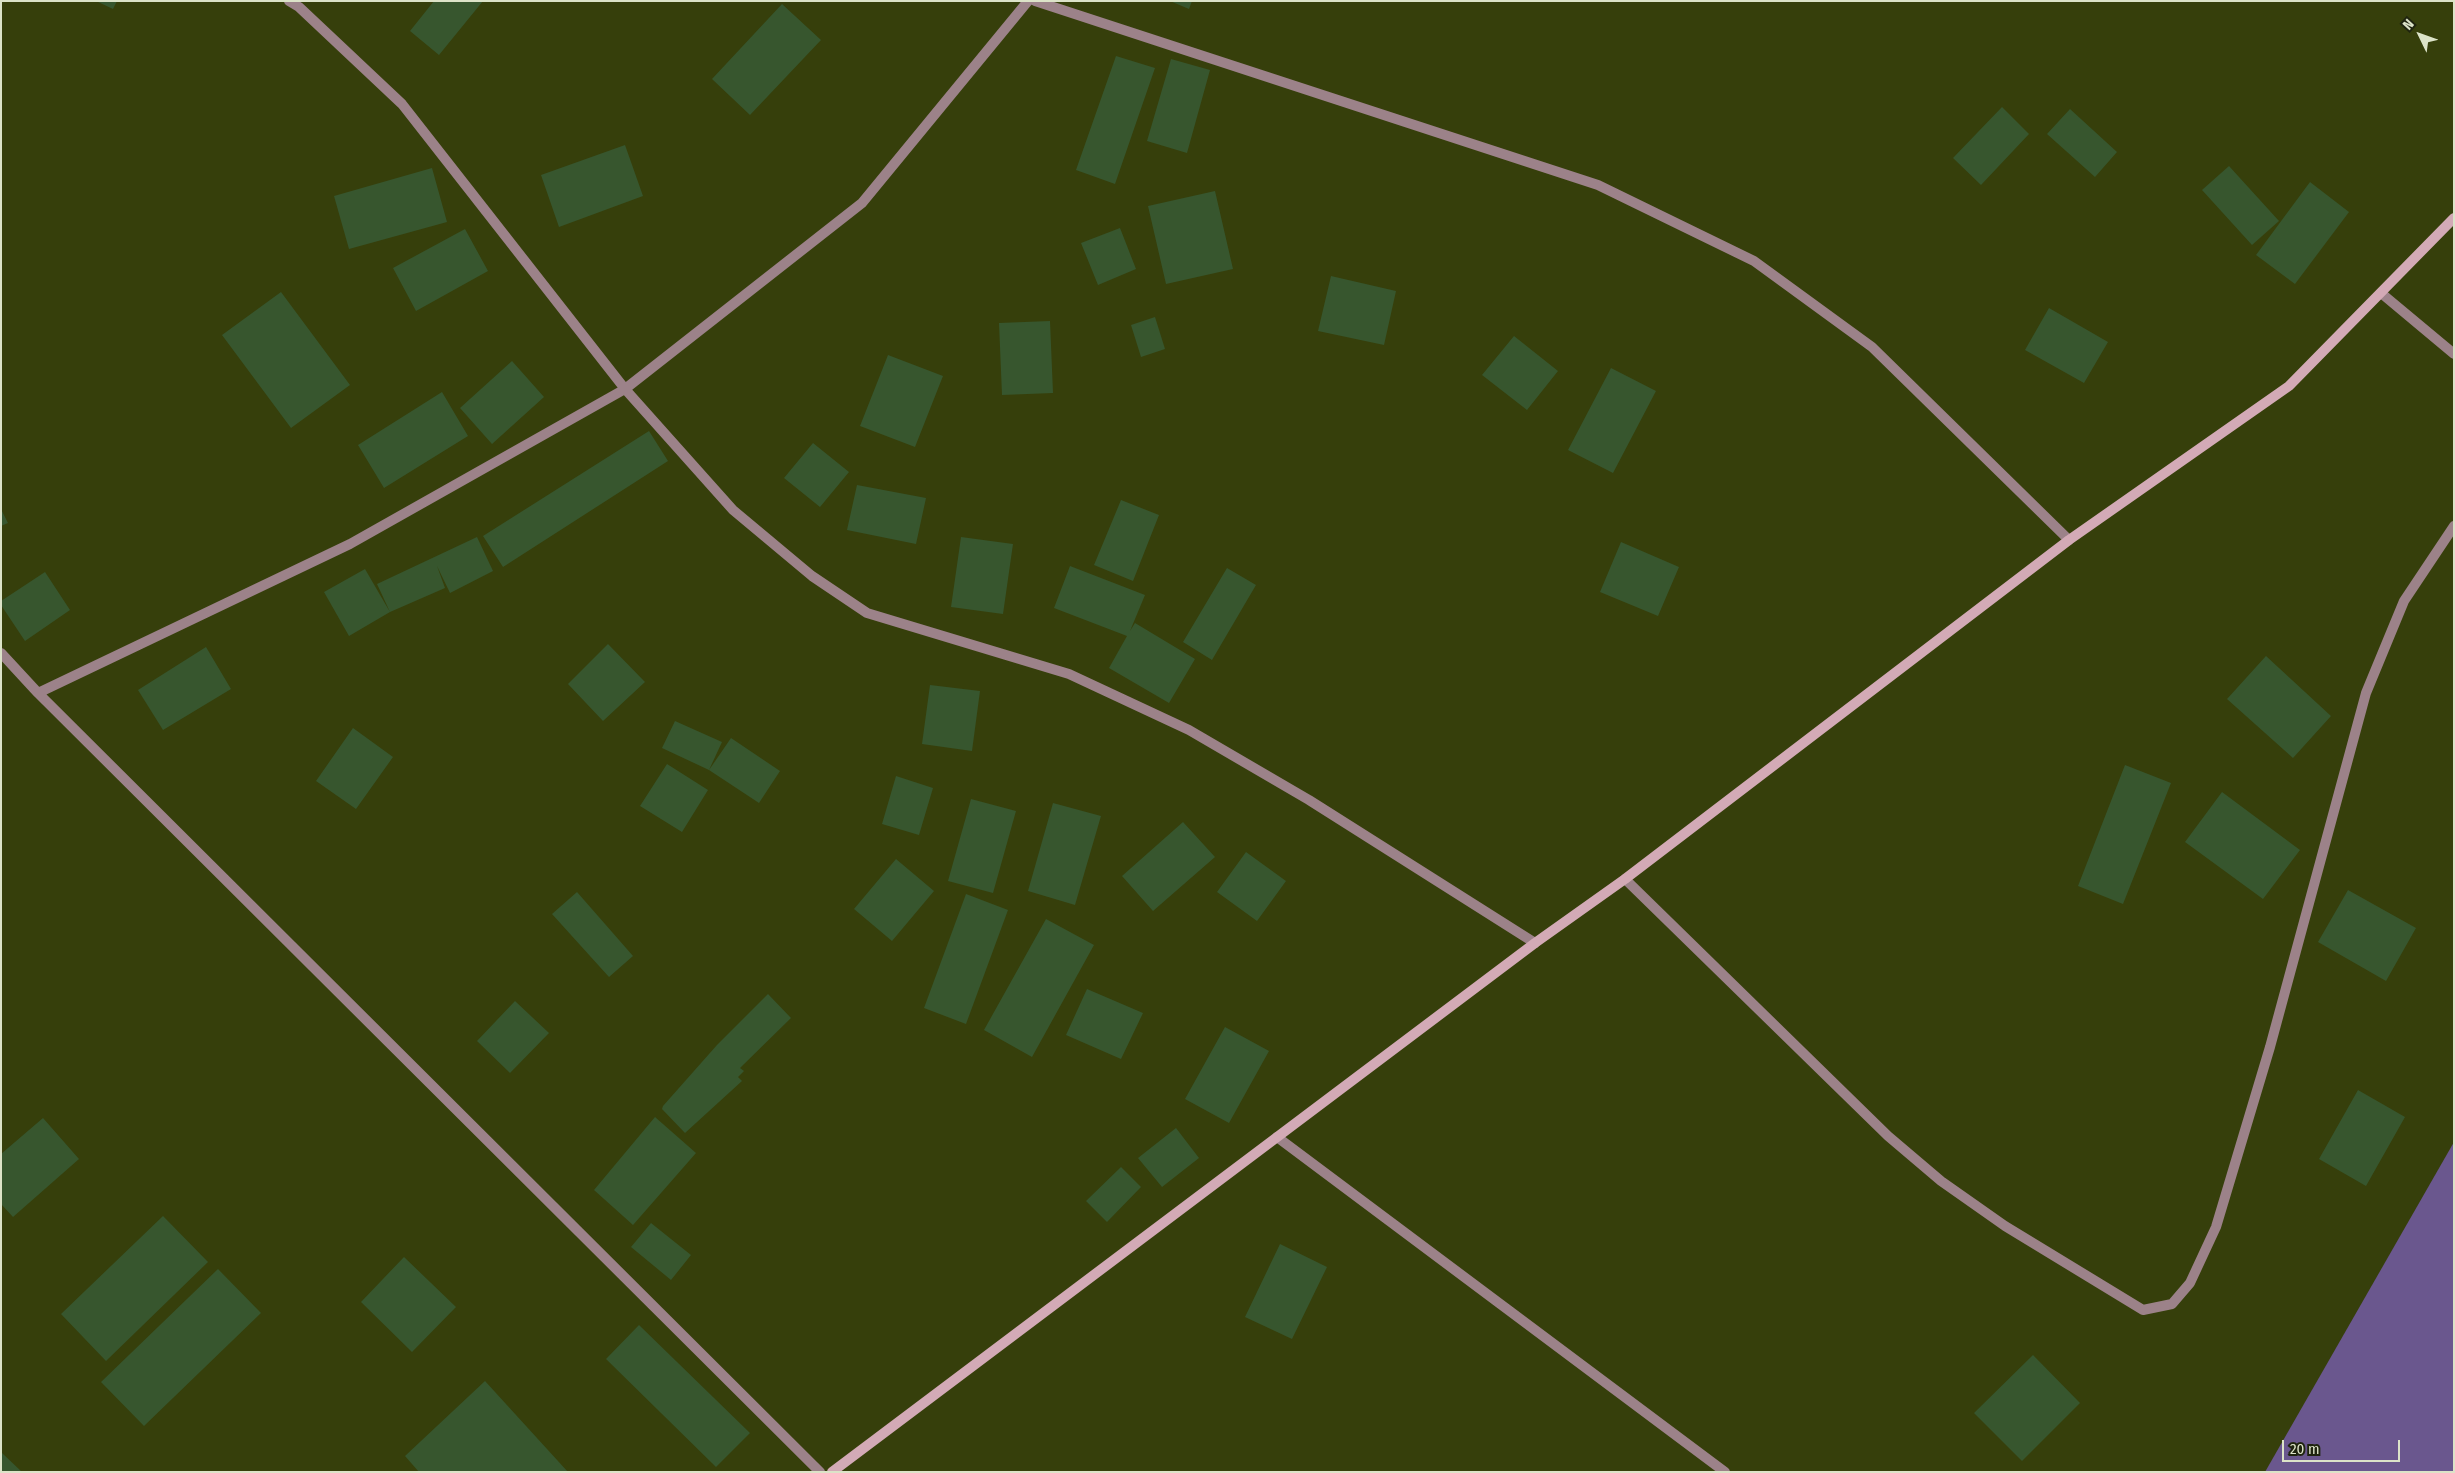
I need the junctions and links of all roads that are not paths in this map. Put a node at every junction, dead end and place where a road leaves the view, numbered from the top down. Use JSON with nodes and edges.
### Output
{"nodes":[{"id":1,"x":289,"y":1,"type":"edge"},
{"id":2,"x":1028,"y":1,"type":"edge"},
{"id":3,"x":1036,"y":1,"type":"edge"},
{"id":4,"x":2454,"y":218,"type":"edge"},
{"id":5,"x":2381,"y":293,"type":"junction"},
{"id":6,"x":2454,"y":354,"type":"edge"},
{"id":7,"x":625,"y":389,"type":"junction"},
{"id":8,"x":2454,"y":526,"type":"edge"},
{"id":9,"x":2070,"y":540,"type":"junction"},
{"id":10,"x":1,"y":653,"type":"edge"},
{"id":11,"x":38,"y":693,"type":"junction"},
{"id":12,"x":1625,"y":879,"type":"junction"},
{"id":13,"x":1535,"y":943,"type":"junction"},
{"id":14,"x":1277,"y":1137,"type":"junction"},
{"id":15,"x":820,"y":1472,"type":"edge"},
{"id":16,"x":832,"y":1472,"type":"edge"},
{"id":17,"x":1725,"y":1472,"type":"edge"}],
"edges":[{"from":1,"to":7,"type":"street"},
{"from":2,"to":7,"type":"street"},
{"from":3,"to":9,"type":"street"},
{"from":4,"to":5,"type":"street"},
{"from":5,"to":6,"type":"street"},
{"from":5,"to":9,"type":"street"},
{"from":7,"to":11,"type":"street"},
{"from":7,"to":13,"type":"street"},
{"from":8,"to":12,"type":"street"},
{"from":9,"to":12,"type":"street"},
{"from":10,"to":11,"type":"street"},
{"from":11,"to":15,"type":"street"},
{"from":12,"to":13,"type":"street"},
{"from":13,"to":14,"type":"street"},
{"from":14,"to":16,"type":"street"},
{"from":14,"to":17,"type":"street"}]}
